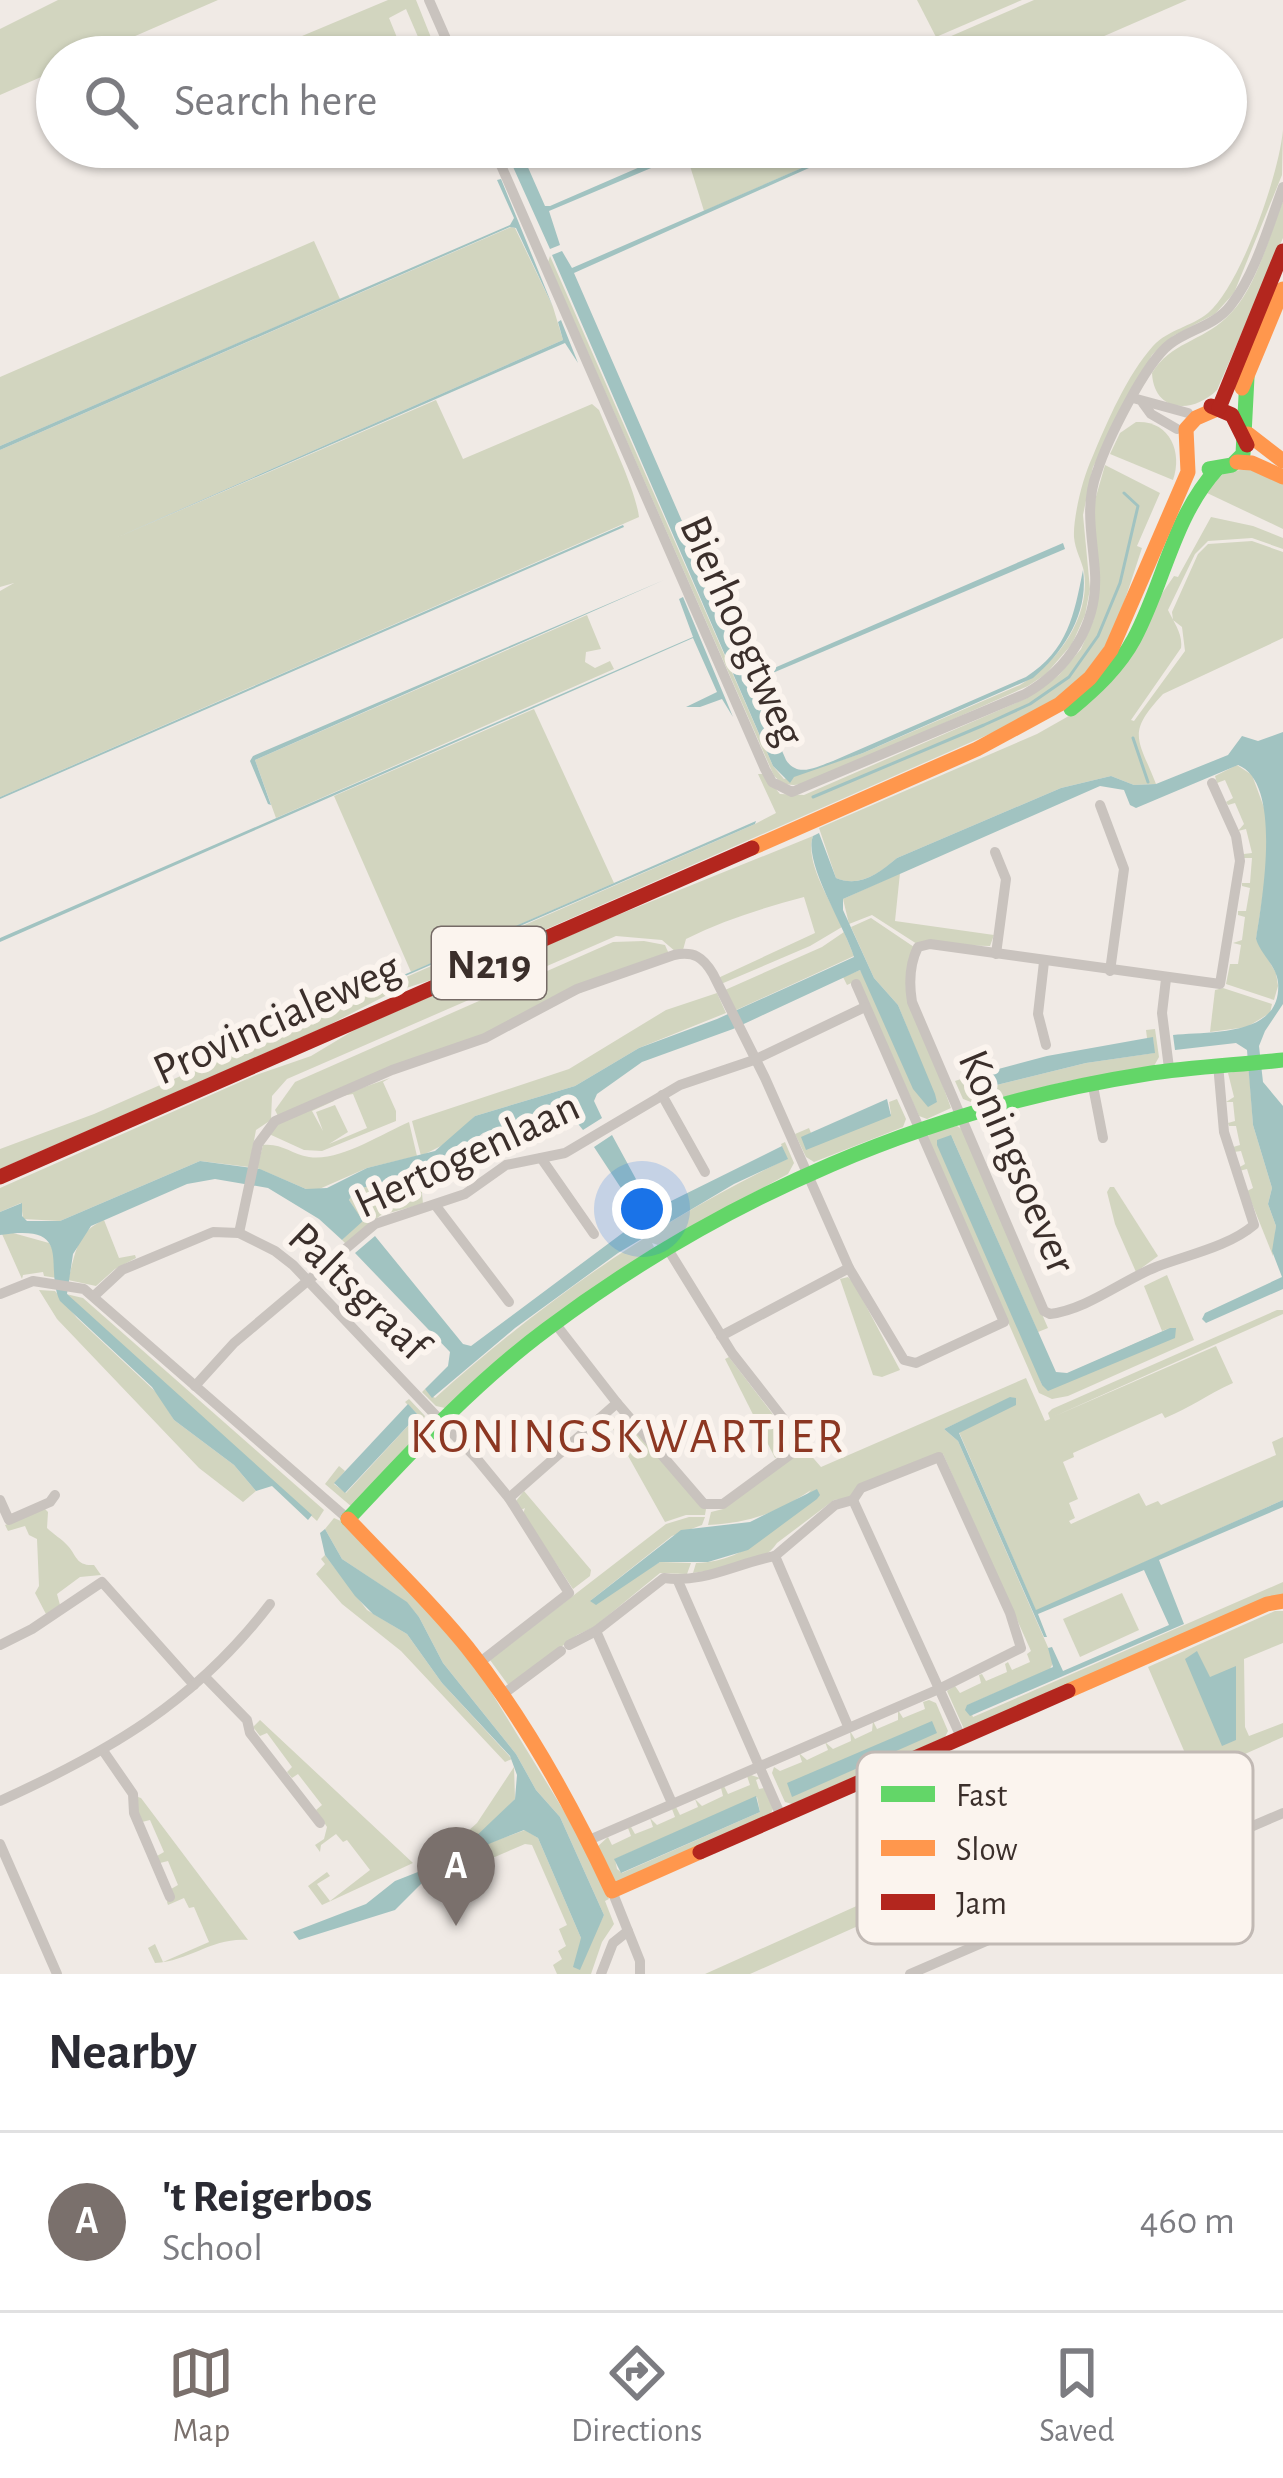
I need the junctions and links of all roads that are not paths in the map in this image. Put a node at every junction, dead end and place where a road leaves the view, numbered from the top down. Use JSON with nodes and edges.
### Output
{"nodes":[{"id":1,"x":429,"y":0,"type":"edge"},
{"id":2,"x":445,"y":36,"type":"edge"},
{"id":3,"x":503,"y":168,"type":"edge"},
{"id":4,"x":1283,"y":187,"type":"edge"},
{"id":5,"x":1283,"y":251,"type":"edge"},
{"id":6,"x":1283,"y":289,"type":"edge"},
{"id":7,"x":1240,"y":375,"type":"junction"},
{"id":8,"x":1138,"y":401,"type":"junction"},
{"id":9,"x":1212,"y":407,"type":"junction"},
{"id":10,"x":1188,"y":413,"type":"junction"},
{"id":11,"x":1243,"y":430,"type":"junction"},
{"id":12,"x":1181,"y":432,"type":"junction"},
{"id":13,"x":1184,"y":454,"type":"junction"},
{"id":14,"x":1281,"y":460,"type":"edge"},
{"id":15,"x":1237,"y":462,"type":"junction"},
{"id":16,"x":1211,"y":469,"type":"junction"},
{"id":17,"x":1283,"y":478,"type":"edge"},
{"id":18,"x":1180,"y":512,"type":"junction"},
{"id":19,"x":1212,"y":783,"type":"dead end"},
{"id":20,"x":1100,"y":805,"type":"dead end"},
{"id":21,"x":994,"y":852,"type":"dead end"},
{"id":22,"x":996,"y":954,"type":"junction"},
{"id":23,"x":1044,"y":962,"type":"junction"},
{"id":24,"x":1110,"y":971,"type":"junction"},
{"id":25,"x":1166,"y":979,"type":"junction"},
{"id":26,"x":856,"y":984,"type":"dead end"},
{"id":27,"x":865,"y":1007,"type":"junction"},
{"id":28,"x":1046,"y":1045,"type":"dead end"},
{"id":29,"x":754,"y":1060,"type":"junction"},
{"id":30,"x":1283,"y":1060,"type":"edge"},
{"id":31,"x":1218,"y":1064,"type":"junction"},
{"id":32,"x":1169,"y":1068,"type":"junction"},
{"id":33,"x":1092,"y":1082,"type":"junction"},
{"id":34,"x":662,"y":1095,"type":"junction"},
{"id":35,"x":959,"y":1113,"type":"junction"},
{"id":36,"x":918,"y":1127,"type":"junction"},
{"id":37,"x":1103,"y":1138,"type":"dead end"},
{"id":38,"x":541,"y":1158,"type":"junction"},
{"id":39,"x":806,"y":1171,"type":"junction"},
{"id":40,"x":705,"y":1172,"type":"dead end"},
{"id":41,"x":0,"y":1177,"type":"edge"},
{"id":42,"x":436,"y":1206,"type":"junction"},
{"id":43,"x":238,"y":1233,"type":"junction"},
{"id":44,"x":594,"y":1234,"type":"dead end"},
{"id":45,"x":666,"y":1246,"type":"junction"},
{"id":46,"x":849,"y":1268,"type":"junction"},
{"id":47,"x":309,"y":1283,"type":"junction"},
{"id":48,"x":0,"y":1294,"type":"edge"},
{"id":49,"x":94,"y":1296,"type":"junction"},
{"id":50,"x":509,"y":1301,"type":"dead end"},
{"id":51,"x":554,"y":1322,"type":"junction"},
{"id":52,"x":721,"y":1336,"type":"junction"},
{"id":53,"x":195,"y":1386,"type":"junction"},
{"id":54,"x":617,"y":1403,"type":"junction"},
{"id":55,"x":441,"y":1419,"type":"junction"},
{"id":56,"x":55,"y":1495,"type":"dead end"},
{"id":57,"x":509,"y":1498,"type":"junction"},
{"id":58,"x":0,"y":1500,"type":"edge"},
{"id":59,"x":853,"y":1500,"type":"junction"},
{"id":60,"x":348,"y":1520,"type":"junction"},
{"id":61,"x":775,"y":1556,"type":"junction"},
{"id":62,"x":678,"y":1581,"type":"junction"},
{"id":63,"x":1283,"y":1601,"type":"edge"},
{"id":64,"x":271,"y":1604,"type":"dead end"},
{"id":65,"x":596,"y":1630,"type":"junction"},
{"id":66,"x":0,"y":1645,"type":"edge"},
{"id":67,"x":479,"y":1663,"type":"junction"},
{"id":68,"x":206,"y":1676,"type":"junction"},
{"id":69,"x":194,"y":1685,"type":"junction"},
{"id":70,"x":939,"y":1688,"type":"junction"},
{"id":71,"x":502,"y":1695,"type":"junction"},
{"id":72,"x":848,"y":1726,"type":"junction"},
{"id":73,"x":961,"y":1737,"type":"junction"},
{"id":74,"x":104,"y":1752,"type":"junction"},
{"id":75,"x":927,"y":1752,"type":"edge"},
{"id":76,"x":760,"y":1766,"type":"junction"},
{"id":77,"x":857,"y":1783,"type":"edge"},
{"id":78,"x":0,"y":1801,"type":"edge"},
{"id":79,"x":672,"y":1803,"type":"junction"},
{"id":80,"x":1283,"y":1813,"type":"edge"},
{"id":81,"x":781,"y":1816,"type":"junction"},
{"id":82,"x":320,"y":1823,"type":"dead end"},
{"id":83,"x":1253,"y":1826,"type":"edge"},
{"id":84,"x":589,"y":1840,"type":"junction"},
{"id":85,"x":0,"y":1844,"type":"edge"},
{"id":86,"x":612,"y":1891,"type":"junction"},
{"id":87,"x":170,"y":1897,"type":"dead end"},
{"id":88,"x":628,"y":1931,"type":"junction"},
{"id":89,"x":980,"y":1944,"type":"edge"},
{"id":90,"x":57,"y":1974,"type":"edge"},
{"id":91,"x":601,"y":1974,"type":"edge"},
{"id":92,"x":640,"y":1974,"type":"edge"},
{"id":93,"x":910,"y":1974,"type":"edge"}],
"edges":[{"from":1,"to":2,"type":"street"},
{"from":3,"to":8,"type":"street","name":"Bierhoogtweg"},
{"from":4,"to":8,"type":"street"},
{"from":5,"to":7,"type":"street"},
{"from":6,"to":7,"type":"street"},
{"from":7,"to":9,"type":"street"},
{"from":7,"to":11,"type":"street"},
{"from":8,"to":10,"type":"street"},
{"from":8,"to":12,"type":"street"},
{"from":9,"to":10,"type":"street"},
{"from":9,"to":11,"type":"street"},
{"from":9,"to":12,"type":"street"},
{"from":10,"to":12,"type":"street"},
{"from":11,"to":14,"type":"street"},
{"from":11,"to":15,"type":"street"},
{"from":11,"to":16,"type":"street","number":"N219"},
{"from":12,"to":13,"type":"street","number":"N219"},
{"from":13,"to":16,"type":"street"},
{"from":13,"to":18,"type":"street","name":"Provincialeweg","number":"N219"},
{"from":15,"to":16,"type":"street"},
{"from":15,"to":17,"type":"street"},
{"from":16,"to":18,"type":"street","name":"Provincialeweg","number":"N219"},
{"from":18,"to":41,"type":"street","name":"Provincialeweg","number":"N219"},
{"from":19,"to":25,"type":"street"},
{"from":20,"to":24,"type":"street"},
{"from":21,"to":22,"type":"street"},
{"from":22,"to":23,"type":"street"},
{"from":22,"to":35,"type":"street","name":"Koningsoever"},
{"from":23,"to":24,"type":"street"},
{"from":23,"to":28,"type":"street"},
{"from":24,"to":25,"type":"street"},
{"from":25,"to":32,"type":"street"},
{"from":26,"to":27,"type":"street"},
{"from":27,"to":29,"type":"street","name":"Hertogenlaan"},
{"from":27,"to":36,"type":"street"},
{"from":29,"to":34,"type":"street","name":"Hertogenlaan"},
{"from":29,"to":39,"type":"street"},
{"from":29,"to":43,"type":"street"},
{"from":30,"to":31,"type":"street"},
{"from":31,"to":32,"type":"street"},
{"from":31,"to":35,"type":"street","name":"Koningsoever"},
{"from":32,"to":33,"type":"street"},
{"from":33,"to":35,"type":"street"},
{"from":33,"to":37,"type":"street"},
{"from":34,"to":38,"type":"street","name":"Hertogenlaan"},
{"from":34,"to":40,"type":"street"},
{"from":35,"to":36,"type":"street"},
{"from":36,"to":39,"type":"street"},
{"from":36,"to":46,"type":"street"},
{"from":38,"to":42,"type":"street","name":"Hertogenlaan"},
{"from":38,"to":44,"type":"street"},
{"from":39,"to":45,"type":"street"},
{"from":39,"to":46,"type":"street"},
{"from":42,"to":47,"type":"street","name":"Hertogenlaan"},
{"from":42,"to":50,"type":"street"},
{"from":43,"to":47,"type":"street","name":"Paltsgraaf"},
{"from":43,"to":49,"type":"street","name":"Paltsgraaf"},
{"from":45,"to":51,"type":"street"},
{"from":45,"to":52,"type":"street"},
{"from":46,"to":52,"type":"street"},
{"from":47,"to":53,"type":"street","name":"Hertogenlaan"},
{"from":47,"to":55,"type":"street","name":"Paltsgraaf"},
{"from":48,"to":49,"type":"street"},
{"from":49,"to":53,"type":"street"},
{"from":51,"to":54,"type":"street"},
{"from":51,"to":55,"type":"street"},
{"from":52,"to":54,"type":"street"},
{"from":53,"to":60,"type":"street"},
{"from":54,"to":57,"type":"street"},
{"from":55,"to":57,"type":"street","name":"Paltsgraaf"},
{"from":55,"to":60,"type":"street"},
{"from":56,"to":58,"type":"street"},
{"from":57,"to":67,"type":"street","name":"Paltsgraaf"},
{"from":59,"to":61,"type":"street"},
{"from":59,"to":70,"type":"street"},
{"from":59,"to":70,"type":"street"},
{"from":60,"to":67,"type":"street"},
{"from":61,"to":62,"type":"street"},
{"from":61,"to":72,"type":"street"},
{"from":62,"to":65,"type":"street"},
{"from":62,"to":76,"type":"street"},
{"from":63,"to":73,"type":"street"},
{"from":64,"to":68,"type":"street"},
{"from":65,"to":71,"type":"street"},
{"from":65,"to":79,"type":"street"},
{"from":66,"to":69,"type":"street"},
{"from":67,"to":71,"type":"street"},
{"from":68,"to":69,"type":"street"},
{"from":68,"to":82,"type":"street"},
{"from":69,"to":74,"type":"street"},
{"from":70,"to":72,"type":"street"},
{"from":70,"to":73,"type":"street"},
{"from":71,"to":84,"type":"street"},
{"from":72,"to":76,"type":"street"},
{"from":73,"to":75,"type":"street"},
{"from":74,"to":78,"type":"street"},
{"from":74,"to":87,"type":"street"},
{"from":76,"to":79,"type":"street"},
{"from":76,"to":81,"type":"street"},
{"from":77,"to":81,"type":"street"},
{"from":79,"to":84,"type":"street"},
{"from":80,"to":83,"type":"street"},
{"from":81,"to":86,"type":"street"},
{"from":84,"to":86,"type":"street"},
{"from":85,"to":90,"type":"street"},
{"from":86,"to":88,"type":"street"},
{"from":88,"to":91,"type":"street"},
{"from":88,"to":92,"type":"street"},
{"from":89,"to":93,"type":"street"}]}
